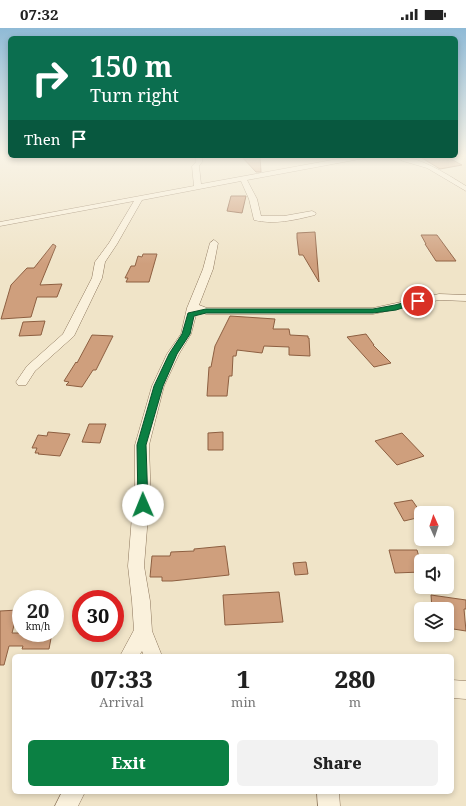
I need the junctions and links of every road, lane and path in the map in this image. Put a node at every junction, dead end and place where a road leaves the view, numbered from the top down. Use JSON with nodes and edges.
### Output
{"nodes":[{"id":1,"x":168,"y":191,"type":"edge"},
{"id":2,"x":250,"y":191,"type":"edge"},
{"id":3,"x":140,"y":198,"type":"junction"},
{"id":4,"x":312,"y":213,"type":"dead end"},
{"id":5,"x":0,"y":224,"type":"edge"},
{"id":6,"x":214,"y":243,"type":"dead end"},
{"id":7,"x":466,"y":298,"type":"edge"},
{"id":8,"x":192,"y":311,"type":"junction"},
{"id":9,"x":22,"y":382,"type":"dead end"},
{"id":10,"x":143,"y":631,"type":"junction"},
{"id":11,"x":130,"y":654,"type":"edge"},
{"id":12,"x":152,"y":654,"type":"edge"},
{"id":13,"x":454,"y":689,"type":"edge"},
{"id":14,"x":466,"y":690,"type":"edge"},
{"id":15,"x":73,"y":794,"type":"edge"},
{"id":16,"x":328,"y":794,"type":"edge"},
{"id":17,"x":66,"y":806,"type":"edge"},
{"id":18,"x":329,"y":806,"type":"edge"}],
"edges":[{"from":1,"to":3,"type":"street"},
{"from":2,"to":4,"type":"street"},
{"from":3,"to":5,"type":"street"},
{"from":3,"to":9,"type":"street"},
{"from":6,"to":8,"type":"street"},
{"from":7,"to":8,"type":"street"},
{"from":8,"to":10,"type":"street"},
{"from":10,"to":11,"type":"street"},
{"from":10,"to":12,"type":"street"},
{"from":13,"to":14,"type":"street"},
{"from":15,"to":17,"type":"street"},
{"from":16,"to":18,"type":"street"}]}
